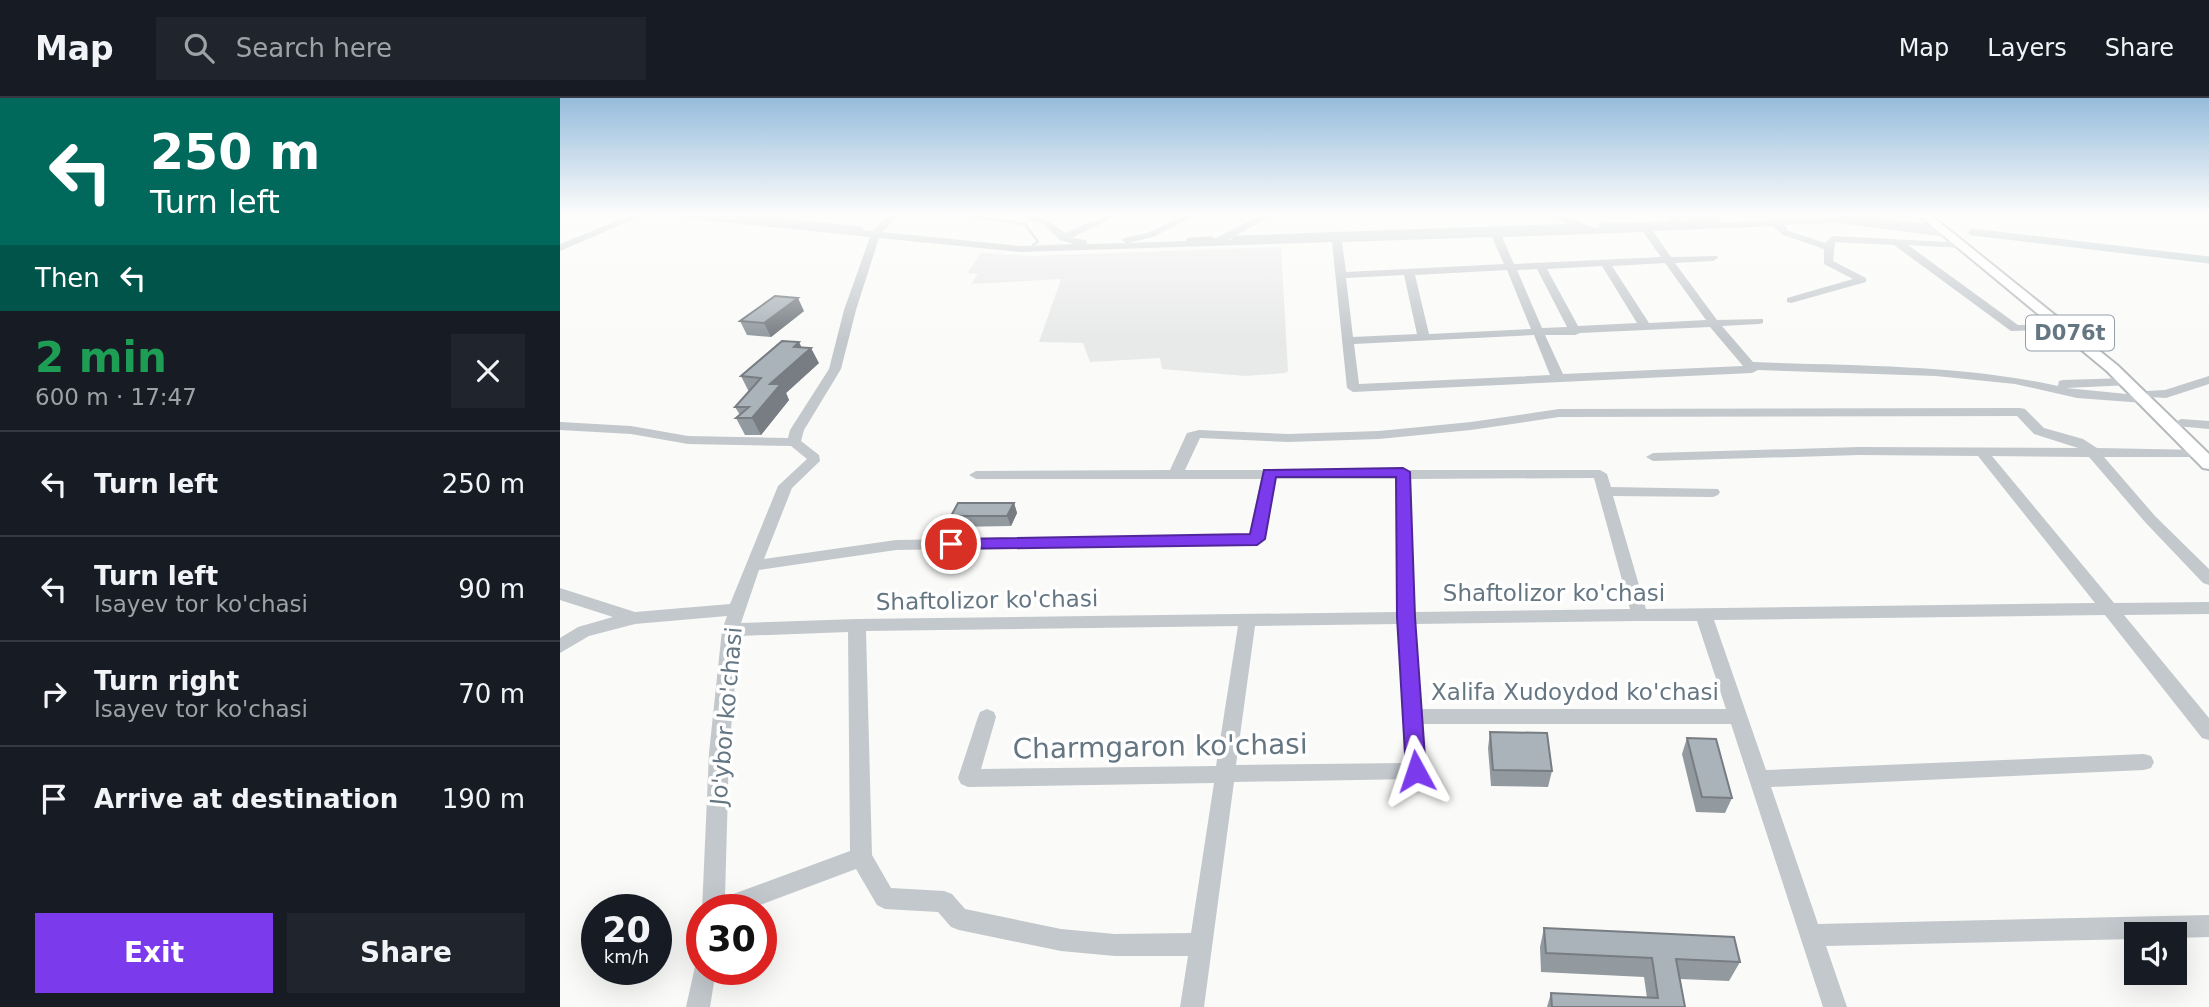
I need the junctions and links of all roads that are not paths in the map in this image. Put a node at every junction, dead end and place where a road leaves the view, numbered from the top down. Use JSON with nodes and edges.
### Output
{"nodes":[{"id":1,"x":870,"y":255,"type":"edge"},
{"id":2,"x":1338,"y":255,"type":"edge"},
{"id":3,"x":1505,"y":255,"type":"edge"},
{"id":4,"x":1664,"y":255,"type":"edge"},
{"id":5,"x":1828,"y":255,"type":"edge"},
{"id":6,"x":1915,"y":255,"type":"edge"},
{"id":7,"x":1975,"y":255,"type":"edge"},
{"id":8,"x":1983,"y":255,"type":"edge"},
{"id":9,"x":1713,"y":258,"type":"dead end"},
{"id":10,"x":1668,"y":261,"type":"junction"},
{"id":11,"x":1606,"y":264,"type":"junction"},
{"id":12,"x":1541,"y":267,"type":"junction"},
{"id":13,"x":1510,"y":268,"type":"junction"},
{"id":14,"x":1409,"y":272,"type":"junction"},
{"id":15,"x":1339,"y":275,"type":"junction"},
{"id":16,"x":1791,"y":300,"type":"dead end"},
{"id":17,"x":1759,"y":321,"type":"dead end"},
{"id":18,"x":1715,"y":325,"type":"junction"},
{"id":19,"x":2064,"y":327,"type":"junction"},
{"id":20,"x":1646,"y":328,"type":"junction"},
{"id":21,"x":1575,"y":332,"type":"junction"},
{"id":22,"x":1539,"y":333,"type":"junction"},
{"id":23,"x":1424,"y":338,"type":"junction"},
{"id":24,"x":1347,"y":341,"type":"junction"},
{"id":25,"x":2003,"y":365,"type":"dead end"},
{"id":26,"x":1750,"y":366,"type":"junction"},
{"id":27,"x":1558,"y":378,"type":"junction"},
{"id":28,"x":2015,"y":380,"type":"junction"},
{"id":29,"x":2209,"y":380,"type":"edge"},
{"id":30,"x":2140,"y":392,"type":"junction"},
{"id":31,"x":2181,"y":423,"type":"junction"},
{"id":32,"x":2209,"y":425,"type":"edge"},
{"id":33,"x":560,"y":426,"type":"edge"},
{"id":34,"x":794,"y":442,"type":"junction"},
{"id":35,"x":2092,"y":451,"type":"junction"},
{"id":36,"x":2203,"y":452,"type":"edge"},
{"id":37,"x":1985,"y":456,"type":"dead end"},
{"id":38,"x":1653,"y":457,"type":"dead end"},
{"id":39,"x":2209,"y":464,"type":"edge"},
{"id":40,"x":1403,"y":472,"type":"junction"},
{"id":41,"x":1269,"y":473,"type":"junction"},
{"id":42,"x":1176,"y":474,"type":"junction"},
{"id":43,"x":976,"y":475,"type":"dead end"},
{"id":44,"x":1604,"y":491,"type":"junction"},
{"id":45,"x":1713,"y":492,"type":"dead end"},
{"id":46,"x":753,"y":566,"type":"junction"},
{"id":47,"x":2209,"y":579,"type":"edge"},
{"id":48,"x":560,"y":594,"type":"edge"},
{"id":49,"x":2109,"y":608,"type":"junction"},
{"id":50,"x":2209,"y":608,"type":"edge"},
{"id":51,"x":738,"y":609,"type":"junction"},
{"id":52,"x":1703,"y":613,"type":"junction"},
{"id":53,"x":1640,"y":615,"type":"junction"},
{"id":54,"x":1406,"y":617,"type":"junction"},
{"id":55,"x":635,"y":618,"type":"junction"},
{"id":56,"x":1247,"y":620,"type":"junction"},
{"id":57,"x":857,"y":625,"type":"junction"},
{"id":58,"x":731,"y":630,"type":"junction"},
{"id":59,"x":560,"y":646,"type":"edge"},
{"id":60,"x":987,"y":717,"type":"dead end"},
{"id":61,"x":1411,"y":717,"type":"junction"},
{"id":62,"x":1739,"y":717,"type":"junction"},
{"id":63,"x":2209,"y":732,"type":"edge"},
{"id":64,"x":2144,"y":762,"type":"dead end"},
{"id":65,"x":1227,"y":773,"type":"junction"},
{"id":66,"x":1759,"y":779,"type":"junction"},
{"id":67,"x":861,"y":857,"type":"junction"},
{"id":68,"x":714,"y":894,"type":"edge"},
{"id":69,"x":762,"y":894,"type":"edge"},
{"id":70,"x":2209,"y":926,"type":"edge"},
{"id":71,"x":1811,"y":935,"type":"junction"},
{"id":72,"x":1200,"y":944,"type":"junction"},
{"id":73,"x":702,"y":985,"type":"edge"},
{"id":74,"x":698,"y":1007,"type":"edge"},
{"id":75,"x":1192,"y":1007,"type":"edge"},
{"id":76,"x":1835,"y":1007,"type":"edge"}],
"edges":[{"from":1,"to":34,"type":"street"},
{"from":2,"to":15,"type":"street"},
{"from":3,"to":13,"type":"street"},
{"from":4,"to":10,"type":"street"},
{"from":5,"to":16,"type":"street"},
{"from":6,"to":19,"type":"street"},
{"from":7,"to":19,"type":"main road","number":"D076t"},
{"from":8,"to":30,"type":"main road","number":"D076t"},
{"from":9,"to":10,"type":"street"},
{"from":10,"to":11,"type":"street"},
{"from":10,"to":18,"type":"street"},
{"from":11,"to":12,"type":"street"},
{"from":11,"to":20,"type":"street"},
{"from":12,"to":13,"type":"street"},
{"from":12,"to":21,"type":"street"},
{"from":13,"to":14,"type":"street"},
{"from":13,"to":22,"type":"street"},
{"from":14,"to":15,"type":"street"},
{"from":14,"to":23,"type":"street"},
{"from":15,"to":24,"type":"street"},
{"from":17,"to":18,"type":"street"},
{"from":18,"to":20,"type":"street"},
{"from":18,"to":26,"type":"street"},
{"from":19,"to":30,"type":"main road","number":"D076t"},
{"from":20,"to":21,"type":"street"},
{"from":21,"to":22,"type":"street"},
{"from":22,"to":23,"type":"street"},
{"from":22,"to":27,"type":"street"},
{"from":23,"to":24,"type":"street"},
{"from":24,"to":27,"type":"street"},
{"from":25,"to":28,"type":"street"},
{"from":26,"to":27,"type":"street"},
{"from":26,"to":28,"type":"street"},
{"from":28,"to":30,"type":"street"},
{"from":28,"to":30,"type":"street"},
{"from":29,"to":30,"type":"street"},
{"from":30,"to":31,"type":"main road","number":"D076t"},
{"from":30,"to":36,"type":"main road","number":"D076t"},
{"from":31,"to":32,"type":"street"},
{"from":31,"to":36,"type":"main road","number":"D076t"},
{"from":33,"to":34,"type":"street"},
{"from":34,"to":46,"type":"street","name":"Jo'ybor ko'chasi"},
{"from":35,"to":36,"type":"street"},
{"from":35,"to":38,"type":"street"},
{"from":35,"to":42,"type":"street"},
{"from":35,"to":47,"type":"street"},
{"from":36,"to":39,"type":"main road","number":"D076t"},
{"from":37,"to":49,"type":"street"},
{"from":40,"to":41,"type":"street"},
{"from":40,"to":44,"type":"street"},
{"from":40,"to":54,"type":"street"},
{"from":41,"to":42,"type":"street"},
{"from":41,"to":46,"type":"street"},
{"from":42,"to":43,"type":"street"},
{"from":44,"to":45,"type":"street"},
{"from":44,"to":53,"type":"street"},
{"from":46,"to":51,"type":"street","name":"Jo'ybor ko'chasi"},
{"from":48,"to":55,"type":"street"},
{"from":49,"to":50,"type":"street","name":"Shaftolizor ko'chasi"},
{"from":49,"to":52,"type":"street","name":"Shaftolizor ko'chasi"},
{"from":49,"to":63,"type":"street"},
{"from":51,"to":55,"type":"street"},
{"from":51,"to":58,"type":"street","name":"Jo'ybor ko'chasi"},
{"from":52,"to":53,"type":"street","name":"Shaftolizor ko'chasi"},
{"from":52,"to":62,"type":"street"},
{"from":53,"to":54,"type":"street","name":"Shaftolizor ko'chasi"},
{"from":54,"to":56,"type":"street","name":"Shaftolizor ko'chasi"},
{"from":54,"to":61,"type":"street"},
{"from":55,"to":59,"type":"street"},
{"from":56,"to":57,"type":"street","name":"Shaftolizor ko'chasi"},
{"from":56,"to":65,"type":"street"},
{"from":57,"to":58,"type":"street","name":"Shaftolizor ko'chasi"},
{"from":57,"to":67,"type":"street"},
{"from":58,"to":68,"type":"street","name":"Jo'ybor ko'chasi"},
{"from":60,"to":65,"type":"street","name":"Charmgaron ko'chasi"},
{"from":61,"to":62,"type":"street","name":"Xalifa Xudoydod ko'chasi"},
{"from":61,"to":65,"type":"street","name":"Charmgaron ko'chasi"},
{"from":62,"to":66,"type":"street"},
{"from":64,"to":66,"type":"street"},
{"from":65,"to":72,"type":"street"},
{"from":66,"to":71,"type":"street"},
{"from":67,"to":69,"type":"street"},
{"from":67,"to":72,"type":"street"},
{"from":70,"to":71,"type":"street"},
{"from":71,"to":76,"type":"street"},
{"from":72,"to":75,"type":"street"},
{"from":73,"to":74,"type":"street"}]}
